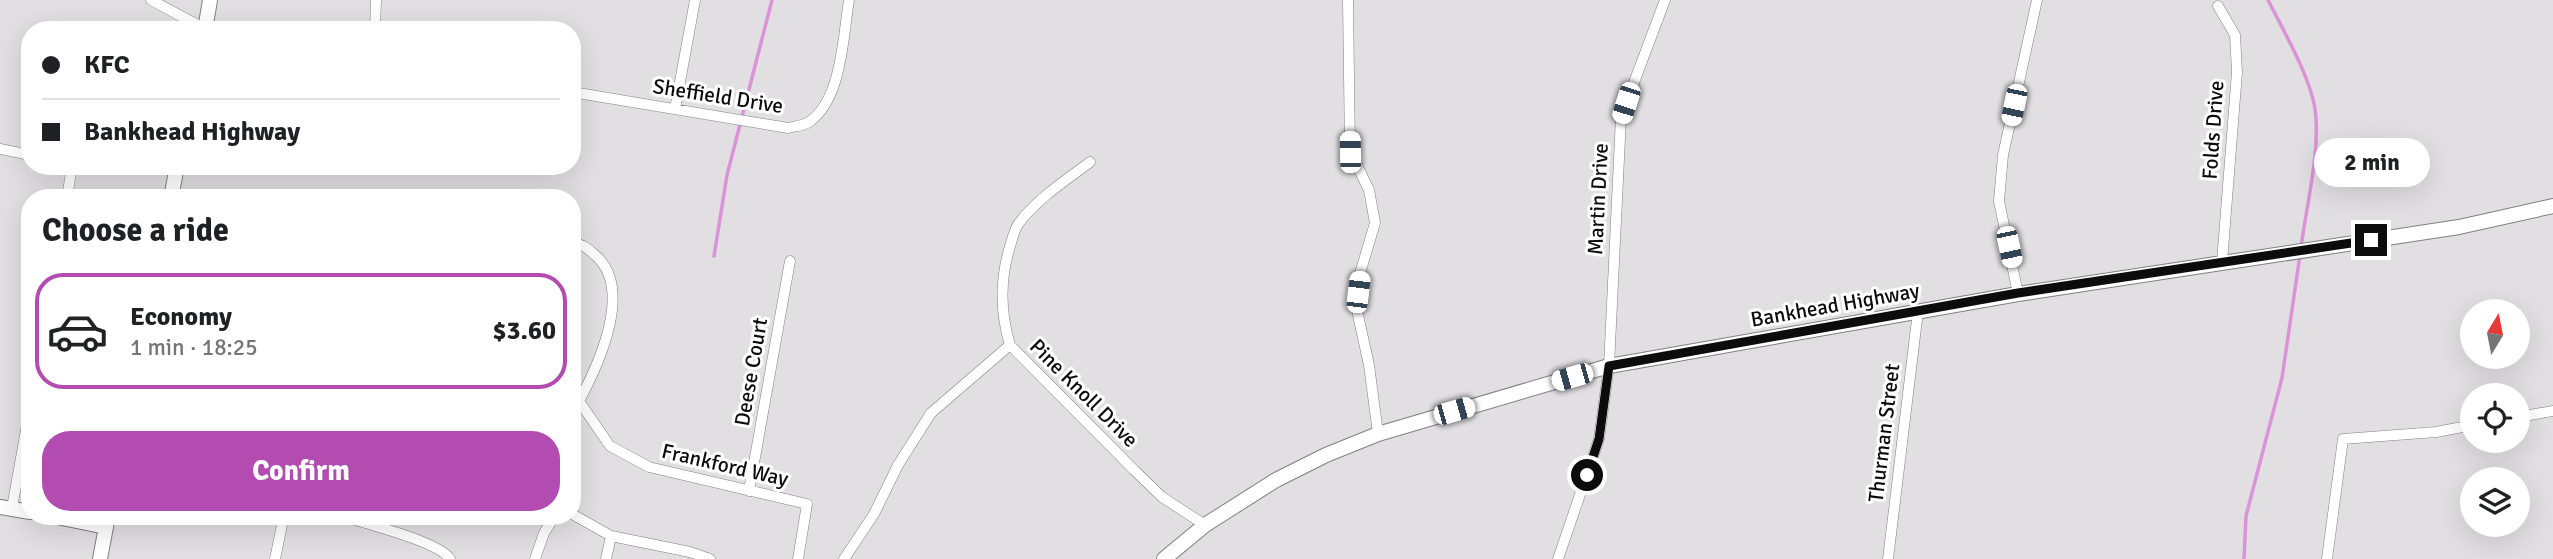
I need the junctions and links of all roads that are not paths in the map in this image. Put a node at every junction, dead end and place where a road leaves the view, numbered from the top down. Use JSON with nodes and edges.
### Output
{"nodes":[{"id":1,"x":151,"y":0,"type":"edge"},
{"id":2,"x":210,"y":0,"type":"edge"},
{"id":3,"x":376,"y":0,"type":"edge"},
{"id":4,"x":695,"y":0,"type":"edge"},
{"id":5,"x":849,"y":0,"type":"edge"},
{"id":6,"x":1348,"y":0,"type":"edge"},
{"id":7,"x":1665,"y":0,"type":"edge"},
{"id":8,"x":2037,"y":0,"type":"edge"},
{"id":9,"x":2218,"y":6,"type":"dead end"},
{"id":10,"x":190,"y":21,"type":"edge"},
{"id":11,"x":206,"y":21,"type":"edge"},
{"id":12,"x":375,"y":21,"type":"edge"},
{"id":13,"x":581,"y":94,"type":"edge"},
{"id":14,"x":675,"y":109,"type":"junction"},
{"id":15,"x":0,"y":149,"type":"edge"},
{"id":16,"x":21,"y":153,"type":"edge"},
{"id":17,"x":1090,"y":163,"type":"dead end"},
{"id":18,"x":2553,"y":206,"type":"edge"},
{"id":19,"x":581,"y":244,"type":"edge"},
{"id":20,"x":790,"y":261,"type":"dead end"},
{"id":21,"x":2222,"y":262,"type":"junction"},
{"id":22,"x":2018,"y":293,"type":"junction"},
{"id":23,"x":1918,"y":311,"type":"junction"},
{"id":24,"x":1010,"y":345,"type":"junction"},
{"id":25,"x":1609,"y":366,"type":"junction"},
{"id":26,"x":581,"y":394,"type":"edge"},
{"id":27,"x":581,"y":408,"type":"edge"},
{"id":28,"x":2553,"y":411,"type":"edge"},
{"id":29,"x":2530,"y":415,"type":"edge"},
{"id":30,"x":2460,"y":427,"type":"edge"},
{"id":31,"x":1378,"y":434,"type":"junction"},
{"id":32,"x":21,"y":446,"type":"edge"},
{"id":33,"x":749,"y":491,"type":"junction"},
{"id":34,"x":6,"y":508,"type":"edge"},
{"id":35,"x":581,"y":519,"type":"edge"},
{"id":36,"x":106,"y":525,"type":"edge"},
{"id":37,"x":282,"y":525,"type":"dead end"},
{"id":38,"x":370,"y":525,"type":"edge"},
{"id":39,"x":549,"y":525,"type":"edge"},
{"id":40,"x":1205,"y":525,"type":"junction"},
{"id":41,"x":611,"y":536,"type":"junction"},
{"id":42,"x":100,"y":559,"type":"edge"},
{"id":43,"x":275,"y":559,"type":"edge"},
{"id":44,"x":450,"y":559,"type":"edge"},
{"id":45,"x":535,"y":559,"type":"edge"},
{"id":46,"x":606,"y":559,"type":"edge"},
{"id":47,"x":710,"y":559,"type":"edge"},
{"id":48,"x":799,"y":559,"type":"edge"},
{"id":49,"x":844,"y":559,"type":"edge"},
{"id":50,"x":1164,"y":559,"type":"edge"},
{"id":51,"x":1558,"y":559,"type":"edge"},
{"id":52,"x":1888,"y":559,"type":"edge"},
{"id":53,"x":2327,"y":559,"type":"edge"}],
"edges":[{"from":1,"to":10,"type":"street"},
{"from":2,"to":11,"type":"main road"},
{"from":3,"to":12,"type":"street"},
{"from":4,"to":14,"type":"street"},
{"from":5,"to":14,"type":"street","name":"Sheffield Drive"},
{"from":6,"to":31,"type":"street"},
{"from":7,"to":25,"type":"street","name":"Martin Drive"},
{"from":8,"to":22,"type":"street"},
{"from":9,"to":21,"type":"street","name":"Folds Drive"},
{"from":13,"to":14,"type":"street","name":"Sheffield Drive"},
{"from":15,"to":16,"type":"street"},
{"from":17,"to":24,"type":"street","name":"Pine Knoll Drive"},
{"from":18,"to":21,"type":"main road","name":"Bankhead Highway"},
{"from":19,"to":26,"type":"street"},
{"from":20,"to":33,"type":"street","name":"Deese Court"},
{"from":21,"to":22,"type":"main road","name":"Bankhead Highway"},
{"from":22,"to":23,"type":"main road","name":"Bankhead Highway"},
{"from":23,"to":25,"type":"main road","name":"Bankhead Highway"},
{"from":23,"to":52,"type":"street","name":"Thurman Street"},
{"from":24,"to":40,"type":"street","name":"Pine Knoll Drive"},
{"from":24,"to":49,"type":"street"},
{"from":25,"to":31,"type":"main road","name":"Bankhead Highway"},
{"from":25,"to":51,"type":"street","name":"Martin Drive"},
{"from":27,"to":33,"type":"street","name":"Frankford Way"},
{"from":28,"to":29,"type":"street"},
{"from":30,"to":53,"type":"street"},
{"from":31,"to":40,"type":"main road","name":"Bankhead Highway"},
{"from":32,"to":34,"type":"street"},
{"from":33,"to":48,"type":"street","name":"Frankford Way"},
{"from":35,"to":41,"type":"street"},
{"from":36,"to":42,"type":"main road"},
{"from":37,"to":43,"type":"street"},
{"from":38,"to":44,"type":"street"},
{"from":39,"to":45,"type":"street"},
{"from":40,"to":50,"type":"main road","name":"Bankhead Highway"},
{"from":41,"to":46,"type":"street"},
{"from":41,"to":47,"type":"street"}]}
